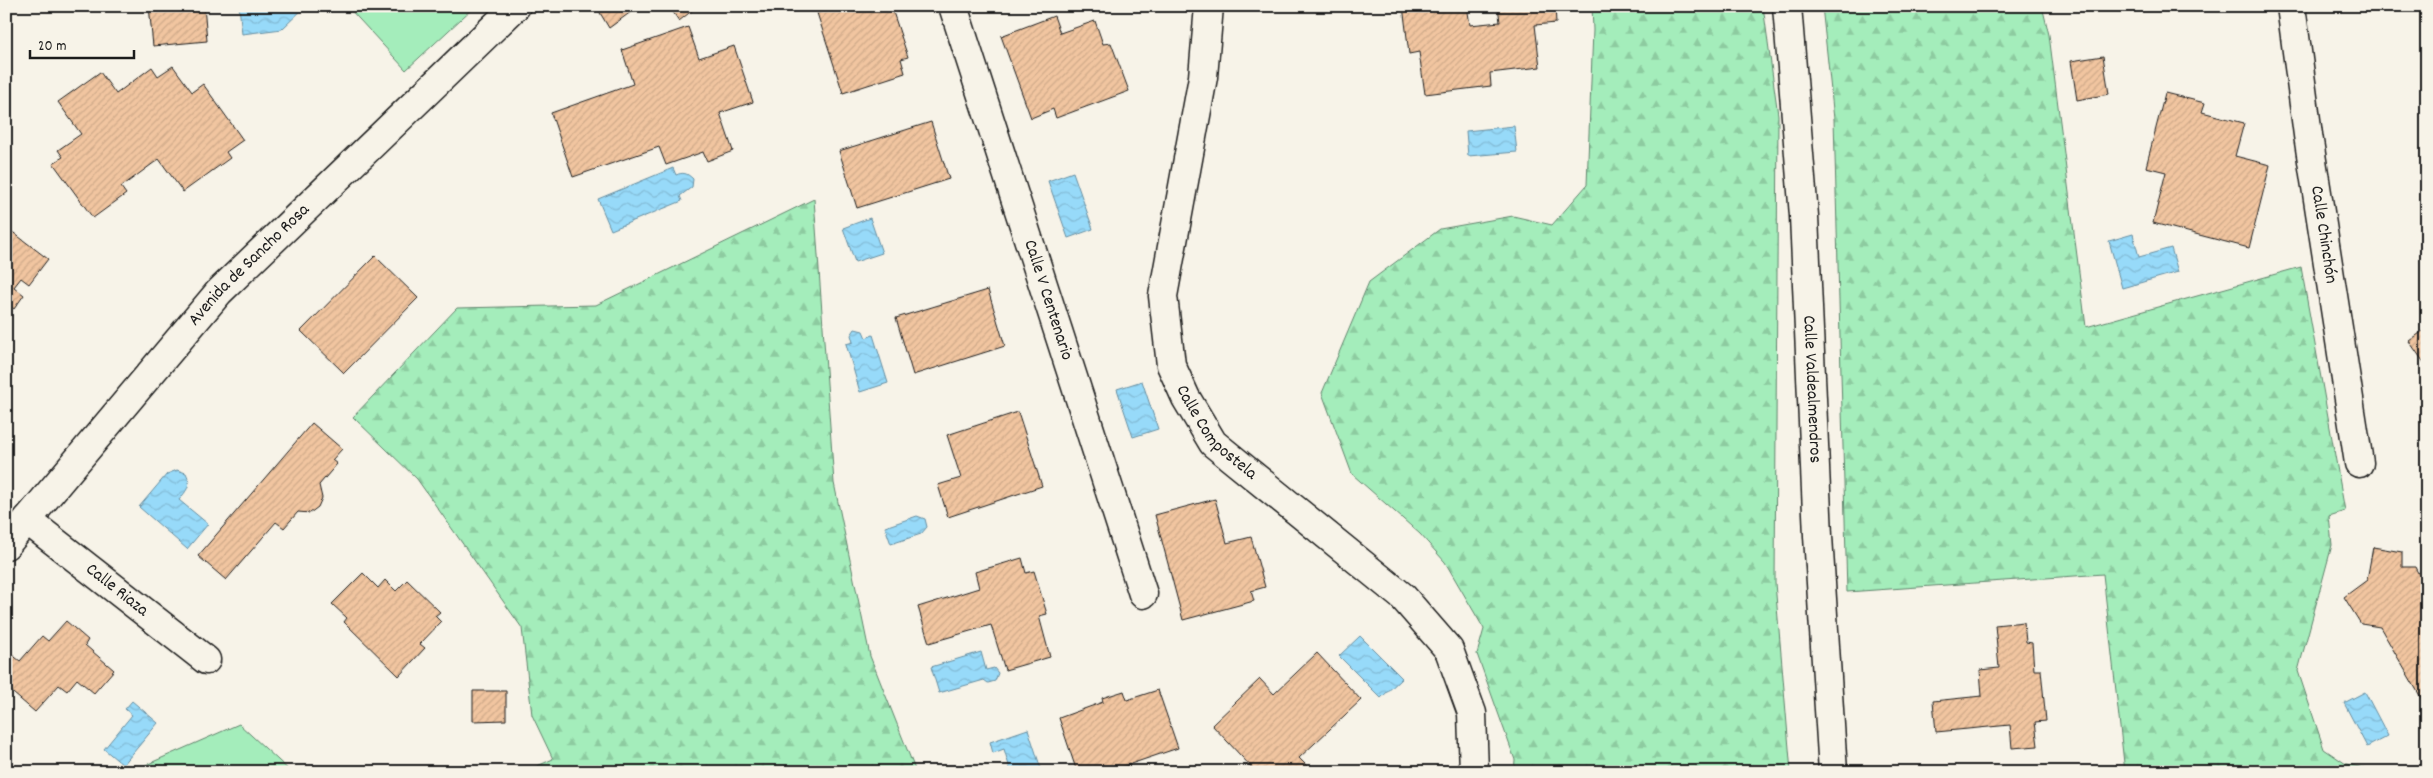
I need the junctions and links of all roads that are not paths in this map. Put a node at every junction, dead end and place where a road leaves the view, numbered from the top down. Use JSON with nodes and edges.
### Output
{"nodes":[{"id":1,"x":516,"y":6,"type":"edge"},
{"id":2,"x":953,"y":6,"type":"edge"},
{"id":3,"x":1209,"y":6,"type":"edge"},
{"id":4,"x":1787,"y":6,"type":"edge"},
{"id":5,"x":2291,"y":6,"type":"edge"},
{"id":6,"x":2360,"y":463,"type":"dead end"},
{"id":7,"x":27,"y":520,"type":"junction"},
{"id":8,"x":6,"y":545,"type":"edge"},
{"id":9,"x":1143,"y":594,"type":"dead end"},
{"id":10,"x":206,"y":660,"type":"dead end"},
{"id":11,"x":1474,"y":772,"type":"edge"},
{"id":12,"x":1834,"y":772,"type":"edge"}],
"edges":[{"from":1,"to":7,"type":"street","name":"Avenida de Sancho Rosa"},
{"from":2,"to":9,"type":"street","name":"Calle V Centenario"},
{"from":3,"to":11,"type":"street","name":"Calle Compostela"},
{"from":4,"to":12,"type":"street","name":"Calle Valdealmendros"},
{"from":5,"to":6,"type":"street","name":"Calle Chinchón"},
{"from":7,"to":8,"type":"street","name":"Avenida de Sancho Rosa"},
{"from":7,"to":10,"type":"street","name":"Calle Riaza"}]}
